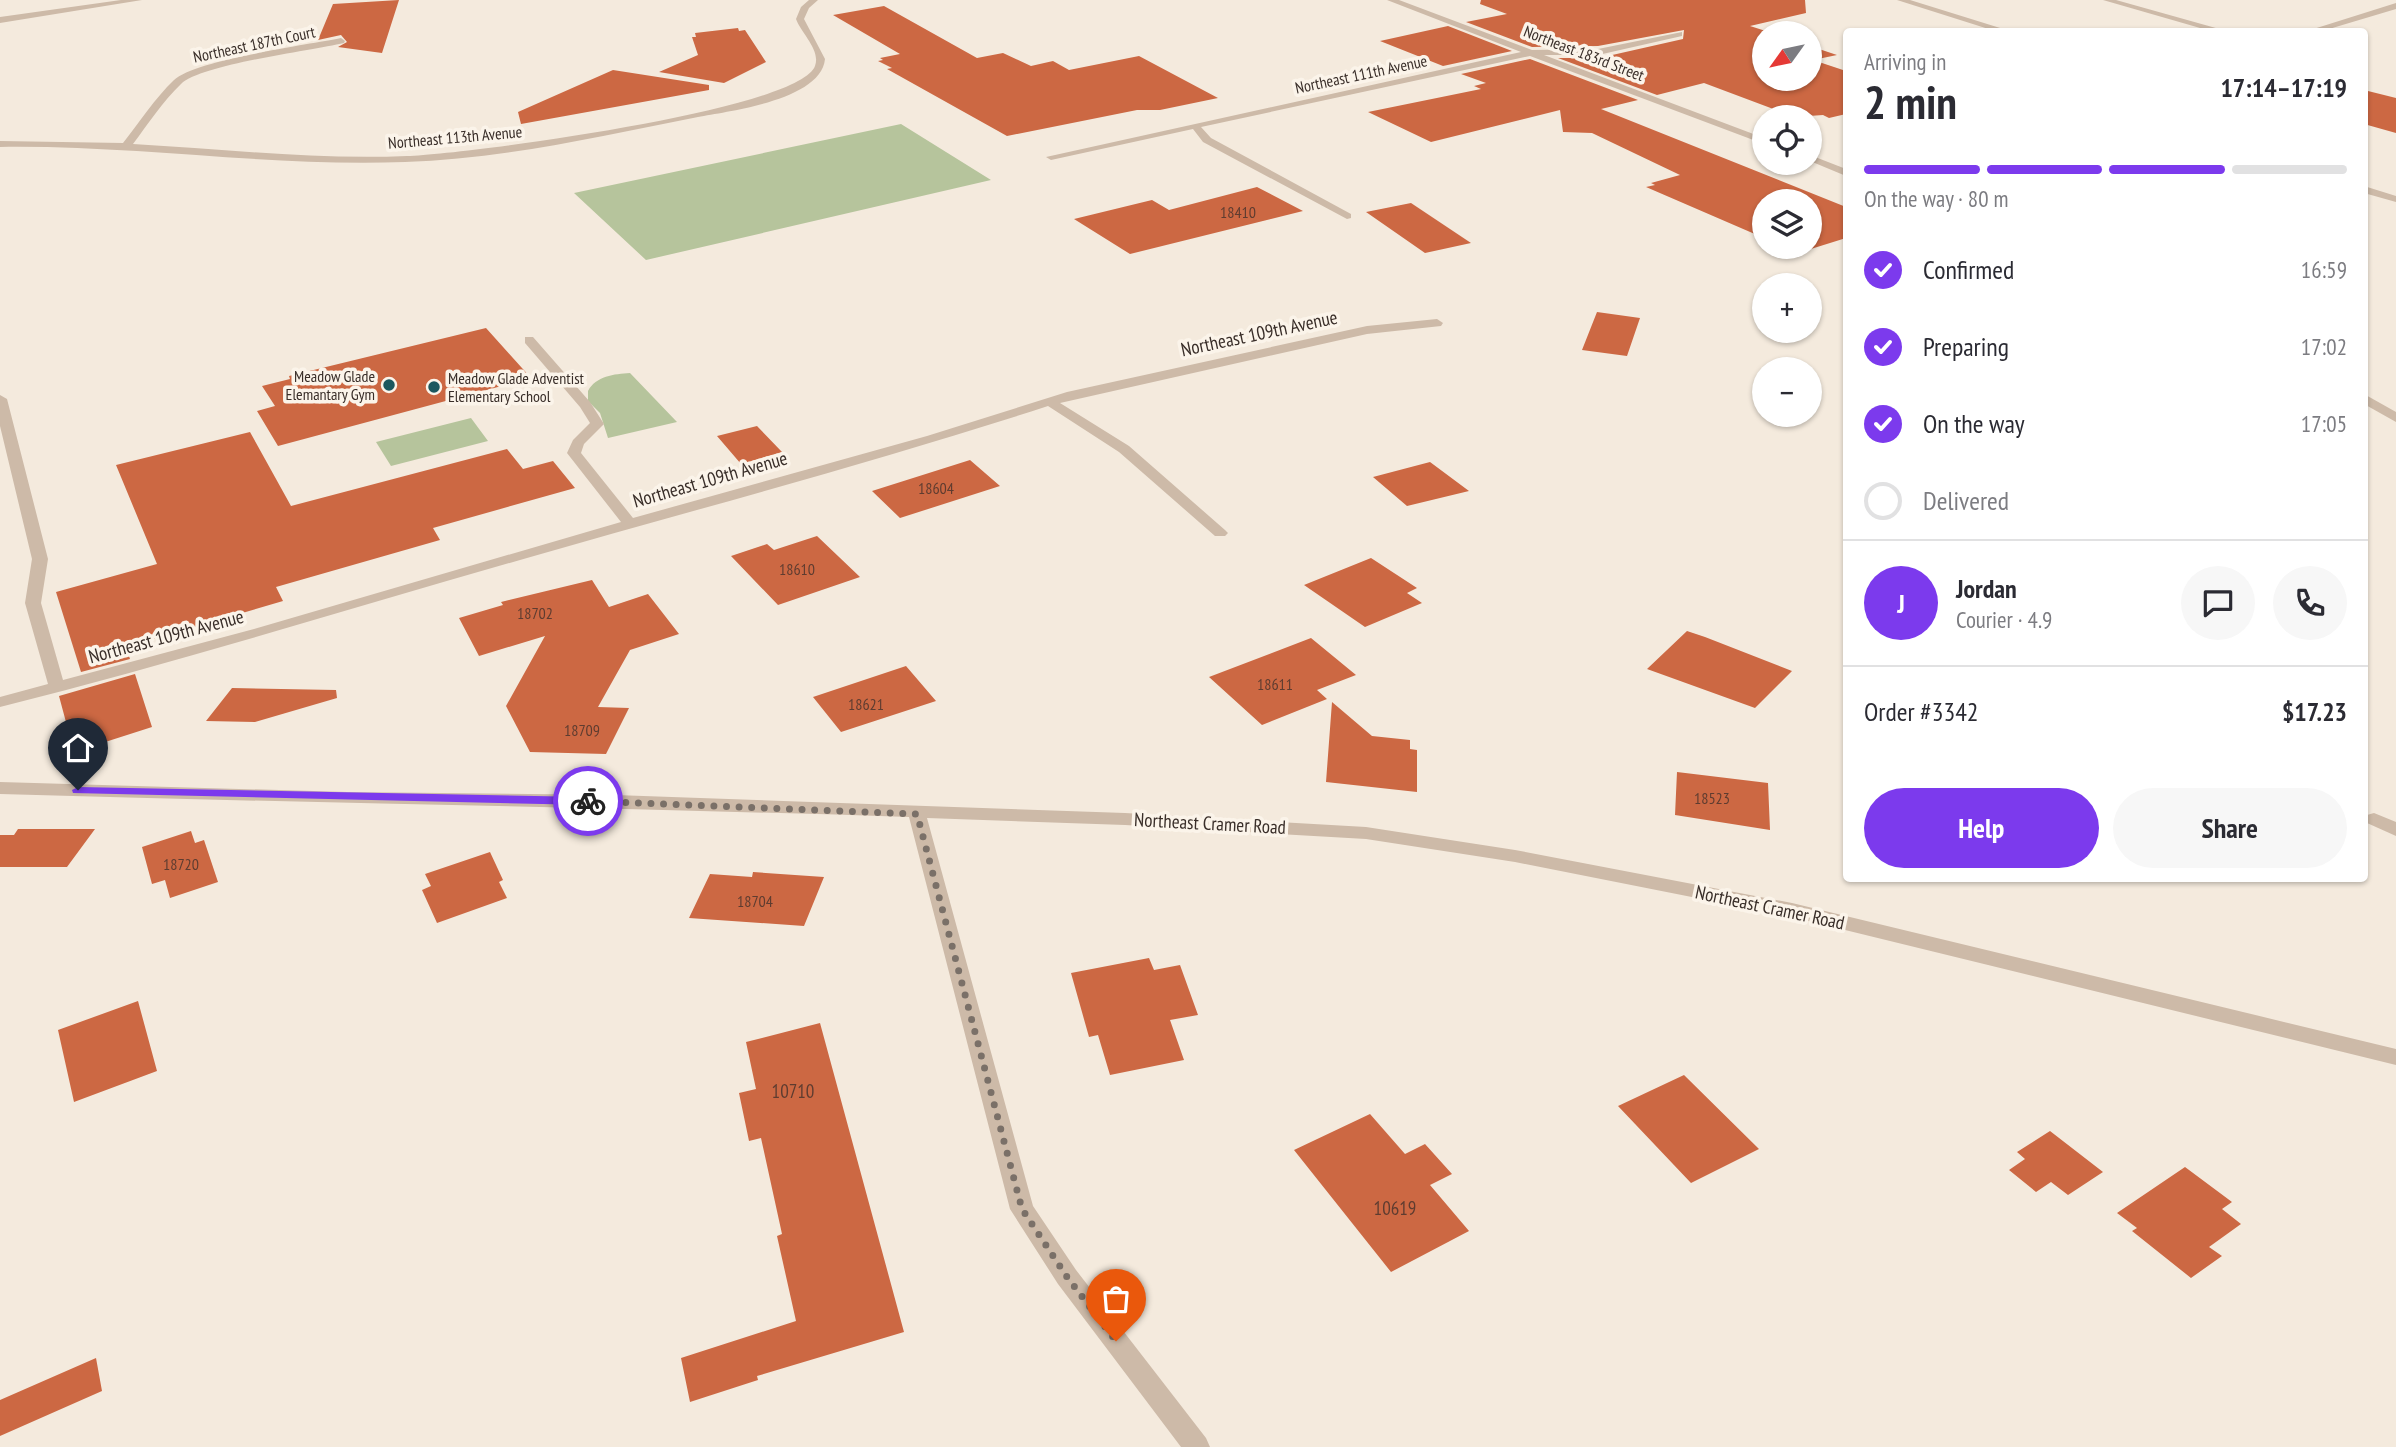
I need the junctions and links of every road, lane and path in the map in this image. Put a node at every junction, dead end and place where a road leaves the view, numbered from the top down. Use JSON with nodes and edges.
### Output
{"nodes":[{"id":1,"x":138,"y":0,"type":"edge"},
{"id":2,"x":814,"y":0,"type":"edge"},
{"id":3,"x":1391,"y":0,"type":"edge"},
{"id":4,"x":1901,"y":0,"type":"edge"},
{"id":5,"x":2106,"y":0,"type":"edge"},
{"id":6,"x":2396,"y":6,"type":"edge"},
{"id":7,"x":0,"y":20,"type":"edge"},
{"id":8,"x":1996,"y":28,"type":"edge"},
{"id":9,"x":2211,"y":28,"type":"edge"},
{"id":10,"x":2322,"y":28,"type":"edge"},
{"id":11,"x":1679,"y":34,"type":"dead end"},
{"id":12,"x":341,"y":41,"type":"dead end"},
{"id":13,"x":1535,"y":52,"type":"junction"},
{"id":14,"x":1195,"y":126,"type":"junction"},
{"id":15,"x":1752,"y":136,"type":"edge"},
{"id":16,"x":0,"y":144,"type":"edge"},
{"id":17,"x":124,"y":148,"type":"junction"},
{"id":18,"x":1051,"y":157,"type":"dead end"},
{"id":19,"x":1843,"y":160,"type":"edge"},
{"id":20,"x":1822,"y":163,"type":"edge"},
{"id":21,"x":1827,"y":165,"type":"junction"},
{"id":22,"x":1843,"y":172,"type":"edge"},
{"id":23,"x":2368,"y":190,"type":"edge"},
{"id":24,"x":2396,"y":199,"type":"edge"},
{"id":25,"x":1347,"y":216,"type":"dead end"},
{"id":26,"x":1437,"y":323,"type":"dead end"},
{"id":27,"x":529,"y":340,"type":"dead end"},
{"id":28,"x":0,"y":399,"type":"edge"},
{"id":29,"x":2368,"y":400,"type":"edge"},
{"id":30,"x":1050,"y":402,"type":"junction"},
{"id":31,"x":2396,"y":418,"type":"edge"},
{"id":32,"x":7,"y":449,"type":"edge"},
{"id":33,"x":630,"y":523,"type":"junction"},
{"id":34,"x":1220,"y":533,"type":"dead end"},
{"id":35,"x":57,"y":687,"type":"junction"},
{"id":36,"x":0,"y":702,"type":"edge"},
{"id":37,"x":0,"y":788,"type":"edge"},
{"id":38,"x":917,"y":814,"type":"junction"},
{"id":39,"x":2374,"y":819,"type":"dead end"},
{"id":40,"x":2396,"y":830,"type":"edge"},
{"id":41,"x":2396,"y":1057,"type":"edge"},
{"id":42,"x":1197,"y":1447,"type":"edge"}],
"edges":[{"from":1,"to":7,"type":"street"},
{"from":2,"to":17,"type":"street","name":"Northeast 113th Avenue"},
{"from":3,"to":13,"type":"street","name":"Northeast 183rd Street"},
{"from":4,"to":8,"type":"street"},
{"from":5,"to":9,"type":"street"},
{"from":6,"to":10,"type":"street"},
{"from":11,"to":13,"type":"street","name":"Northeast 111th Avenue"},
{"from":12,"to":17,"type":"street","name":"Northeast 187th Court"},
{"from":13,"to":14,"type":"street","name":"Northeast 111th Avenue"},
{"from":13,"to":15,"type":"street","name":"Northeast 183rd Street"},
{"from":14,"to":18,"type":"street","name":"Northeast 111th Avenue"},
{"from":14,"to":25,"type":"street"},
{"from":16,"to":17,"type":"street","name":"Northeast 113th Avenue"},
{"from":19,"to":21,"type":"street"},
{"from":20,"to":21,"type":"street"},
{"from":21,"to":22,"type":"street"},
{"from":23,"to":24,"type":"street"},
{"from":26,"to":30,"type":"street","name":"Northeast 109th Avenue"},
{"from":27,"to":33,"type":"street"},
{"from":28,"to":32,"type":"street"},
{"from":29,"to":31,"type":"street"},
{"from":30,"to":33,"type":"street","name":"Northeast 109th Avenue"},
{"from":30,"to":34,"type":"street"},
{"from":32,"to":35,"type":"street"},
{"from":33,"to":35,"type":"street","name":"Northeast 109th Avenue"},
{"from":35,"to":36,"type":"street","name":"Northeast 109th Avenue"},
{"from":37,"to":38,"type":"street","name":"Northeast Cramer Road"},
{"from":38,"to":41,"type":"street","name":"Northeast Cramer Road"},
{"from":38,"to":42,"type":"street"},
{"from":39,"to":40,"type":"street"}]}
